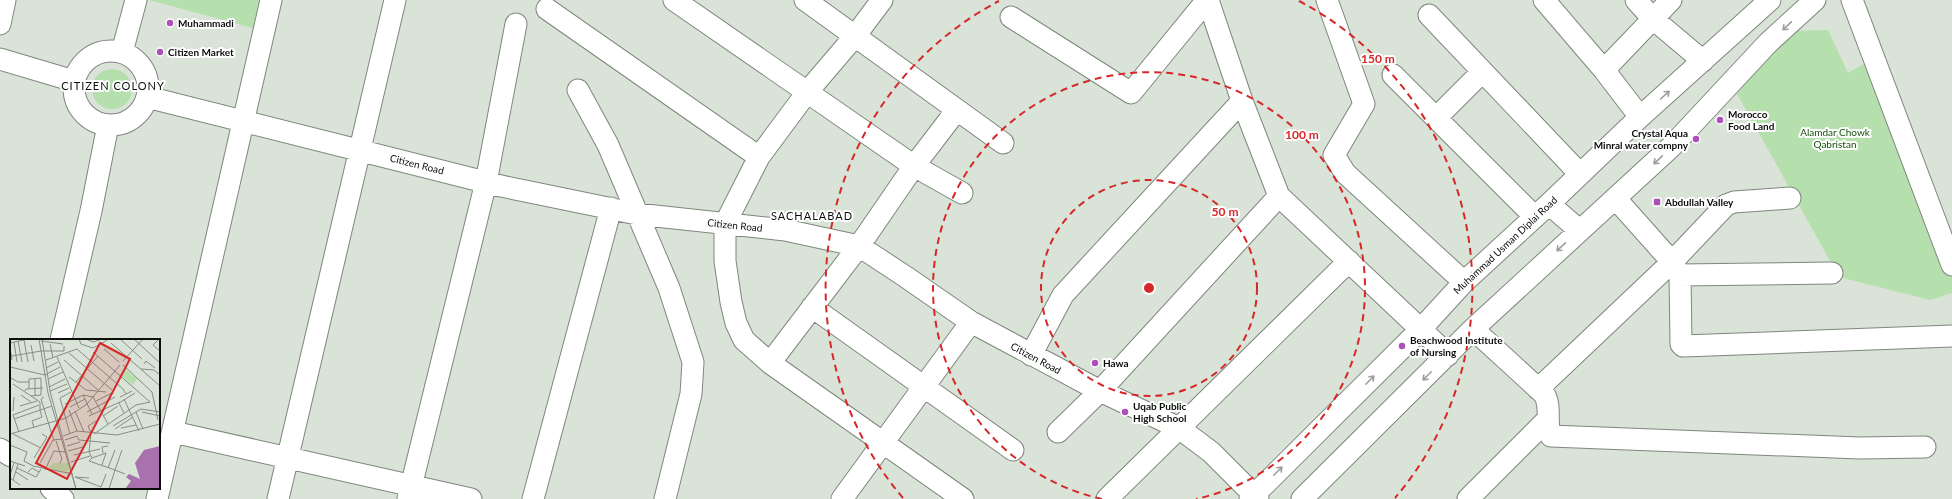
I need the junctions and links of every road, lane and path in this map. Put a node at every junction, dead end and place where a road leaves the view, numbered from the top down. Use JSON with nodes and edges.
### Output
{"nodes":[{"id":1,"x":5,"y":0,"type":"edge"},
{"id":2,"x":136,"y":0,"type":"edge"},
{"id":3,"x":271,"y":0,"type":"edge"},
{"id":4,"x":395,"y":0,"type":"edge"},
{"id":5,"x":674,"y":0,"type":"edge"},
{"id":6,"x":805,"y":0,"type":"edge"},
{"id":7,"x":882,"y":0,"type":"edge"},
{"id":8,"x":1208,"y":0,"type":"edge"},
{"id":9,"x":1327,"y":0,"type":"edge"},
{"id":10,"x":1544,"y":0,"type":"edge"},
{"id":11,"x":1636,"y":0,"type":"edge"},
{"id":12,"x":1671,"y":0,"type":"edge"},
{"id":13,"x":1770,"y":0,"type":"edge"},
{"id":14,"x":1815,"y":0,"type":"edge"},
{"id":15,"x":1852,"y":0,"type":"edge"},
{"id":16,"x":548,"y":9,"type":"dead end"},
{"id":17,"x":1429,"y":15,"type":"dead end"},
{"id":18,"x":1011,"y":17,"type":"dead end"},
{"id":19,"x":1652,"y":18,"type":"junction"},
{"id":20,"x":0,"y":24,"type":"edge"},
{"id":21,"x":516,"y":24,"type":"dead end"},
{"id":22,"x":855,"y":36,"type":"junction"},
{"id":23,"x":122,"y":52,"type":"junction"},
{"id":24,"x":0,"y":59,"type":"edge"},
{"id":25,"x":1703,"y":61,"type":"junction"},
{"id":26,"x":1604,"y":70,"type":"junction"},
{"id":27,"x":1482,"y":72,"type":"junction"},
{"id":28,"x":1393,"y":75,"type":"dead end"},
{"id":29,"x":74,"y":81,"type":"junction"},
{"id":30,"x":578,"y":90,"type":"dead end"},
{"id":31,"x":808,"y":91,"type":"junction"},
{"id":32,"x":147,"y":97,"type":"junction"},
{"id":33,"x":1242,"y":101,"type":"junction"},
{"id":34,"x":956,"y":111,"type":"junction"},
{"id":35,"x":1640,"y":117,"type":"junction"},
{"id":36,"x":1436,"y":118,"type":"junction"},
{"id":37,"x":244,"y":120,"type":"junction"},
{"id":38,"x":108,"y":125,"type":"junction"},
{"id":39,"x":1003,"y":143,"type":"dead end"},
{"id":40,"x":360,"y":150,"type":"junction"},
{"id":41,"x":759,"y":158,"type":"junction"},
{"id":42,"x":914,"y":166,"type":"junction"},
{"id":43,"x":1580,"y":174,"type":"junction"},
{"id":44,"x":486,"y":182,"type":"junction"},
{"id":45,"x":962,"y":193,"type":"dead end"},
{"id":46,"x":1278,"y":196,"type":"junction"},
{"id":47,"x":1790,"y":198,"type":"dead end"},
{"id":48,"x":1616,"y":199,"type":"junction"},
{"id":49,"x":611,"y":208,"type":"junction"},
{"id":50,"x":1542,"y":211,"type":"junction"},
{"id":51,"x":637,"y":214,"type":"junction"},
{"id":52,"x":725,"y":224,"type":"junction"},
{"id":53,"x":1579,"y":230,"type":"junction"},
{"id":54,"x":858,"y":246,"type":"junction"},
{"id":55,"x":1349,"y":261,"type":"junction"},
{"id":56,"x":1952,"y":265,"type":"edge"},
{"id":57,"x":1676,"y":268,"type":"junction"},
{"id":58,"x":1832,"y":273,"type":"dead end"},
{"id":59,"x":1464,"y":282,"type":"junction"},
{"id":60,"x":812,"y":307,"type":"junction"},
{"id":61,"x":971,"y":322,"type":"junction"},
{"id":62,"x":1421,"y":329,"type":"junction"},
{"id":63,"x":1473,"y":329,"type":"junction"},
{"id":64,"x":1952,"y":336,"type":"edge"},
{"id":65,"x":61,"y":339,"type":"edge"},
{"id":66,"x":1031,"y":355,"type":"junction"},
{"id":67,"x":1448,"y":355,"type":"junction"},
{"id":68,"x":770,"y":363,"type":"junction"},
{"id":69,"x":924,"y":386,"type":"junction"},
{"id":70,"x":1538,"y":389,"type":"junction"},
{"id":71,"x":1100,"y":391,"type":"junction"},
{"id":72,"x":1548,"y":418,"type":"junction"},
{"id":73,"x":1179,"y":428,"type":"junction"},
{"id":74,"x":172,"y":432,"type":"junction"},
{"id":75,"x":1058,"y":432,"type":"dead end"},
{"id":76,"x":884,"y":442,"type":"junction"},
{"id":77,"x":1925,"y":447,"type":"dead end"},
{"id":78,"x":0,"y":449,"type":"edge"},
{"id":79,"x":1013,"y":450,"type":"dead end"},
{"id":80,"x":10,"y":455,"type":"edge"},
{"id":81,"x":287,"y":458,"type":"junction"},
{"id":82,"x":160,"y":486,"type":"edge"},
{"id":83,"x":52,"y":489,"type":"edge"},
{"id":84,"x":159,"y":489,"type":"edge"},
{"id":85,"x":410,"y":492,"type":"edge"},
{"id":86,"x":1254,"y":498,"type":"edge"},
{"id":87,"x":63,"y":499,"type":"edge"},
{"id":88,"x":157,"y":499,"type":"edge"},
{"id":89,"x":278,"y":499,"type":"edge"},
{"id":90,"x":471,"y":499,"type":"edge"},
{"id":91,"x":533,"y":499,"type":"edge"},
{"id":92,"x":665,"y":499,"type":"edge"},
{"id":93,"x":842,"y":499,"type":"edge"},
{"id":94,"x":963,"y":499,"type":"edge"},
{"id":95,"x":1107,"y":499,"type":"edge"},
{"id":96,"x":1302,"y":499,"type":"edge"},
{"id":97,"x":1468,"y":499,"type":"edge"}],
"edges":[{"from":1,"to":20,"type":"street"},
{"from":2,"to":23,"type":"street"},
{"from":3,"to":37,"type":"street"},
{"from":4,"to":40,"type":"street"},
{"from":5,"to":31,"type":"street"},
{"from":6,"to":22,"type":"street"},
{"from":7,"to":22,"type":"street"},
{"from":8,"to":18,"type":"street"},
{"from":8,"to":33,"type":"street"},
{"from":9,"to":59,"type":"street"},
{"from":10,"to":26,"type":"street"},
{"from":11,"to":19,"type":"street"},
{"from":12,"to":19,"type":"street"},
{"from":13,"to":25,"type":"street","name":"Muhammad Usman Diplai Road"},
{"from":14,"to":48,"type":"street","one_way":true},
{"from":15,"to":56,"type":"street"},
{"from":16,"to":41,"type":"street"},
{"from":17,"to":27,"type":"street"},
{"from":19,"to":25,"type":"street"},
{"from":19,"to":26,"type":"street"},
{"from":21,"to":44,"type":"street"},
{"from":22,"to":31,"type":"street"},
{"from":22,"to":34,"type":"street"},
{"from":23,"to":29,"type":"street"},
{"from":23,"to":32,"type":"street"},
{"from":24,"to":29,"type":"street"},
{"from":35,"to":25,"type":"street","name":"Muhammad Usman Diplai Road","one_way":true},
{"from":26,"to":35,"type":"street"},
{"from":27,"to":36,"type":"street"},
{"from":27,"to":43,"type":"street"},
{"from":28,"to":36,"type":"street"},
{"from":29,"to":38,"type":"street"},
{"from":30,"to":51,"type":"street"},
{"from":31,"to":41,"type":"street"},
{"from":31,"to":42,"type":"street"},
{"from":32,"to":37,"type":"street","name":"Citizen Road"},
{"from":32,"to":38,"type":"street"},
{"from":33,"to":46,"type":"street"},
{"from":33,"to":66,"type":"street"},
{"from":34,"to":39,"type":"street"},
{"from":34,"to":42,"type":"street"},
{"from":35,"to":43,"type":"street","name":"Muhammad Usman Diplai Road"},
{"from":36,"to":50,"type":"street"},
{"from":37,"to":40,"type":"street","name":"Citizen Road"},
{"from":37,"to":74,"type":"street"},
{"from":38,"to":65,"type":"street"},
{"from":40,"to":44,"type":"street","name":"Citizen Road"},
{"from":40,"to":81,"type":"street"},
{"from":41,"to":52,"type":"street"},
{"from":42,"to":45,"type":"street"},
{"from":42,"to":54,"type":"street"},
{"from":43,"to":50,"type":"street","name":"Muhammad Usman Diplai Road"},
{"from":44,"to":49,"type":"street","name":"Citizen Road"},
{"from":44,"to":85,"type":"street"},
{"from":46,"to":55,"type":"street"},
{"from":46,"to":71,"type":"street"},
{"from":47,"to":57,"type":"street"},
{"from":48,"to":53,"type":"street"},
{"from":48,"to":57,"type":"street"},
{"from":49,"to":51,"type":"street","name":"Citizen Road"},
{"from":49,"to":91,"type":"street"},
{"from":50,"to":53,"type":"street"},
{"from":50,"to":59,"type":"street","name":"Muhammad Usman Diplai Road"},
{"from":51,"to":52,"type":"street","name":"Citizen Road"},
{"from":51,"to":92,"type":"street"},
{"from":52,"to":54,"type":"street","name":"Citizen Road"},
{"from":52,"to":68,"type":"street"},
{"from":53,"to":63,"type":"street","one_way":true},
{"from":54,"to":60,"type":"street"},
{"from":54,"to":61,"type":"street","name":"Citizen Road"},
{"from":55,"to":62,"type":"street"},
{"from":55,"to":73,"type":"street"},
{"from":57,"to":58,"type":"street"},
{"from":57,"to":64,"type":"street"},
{"from":57,"to":70,"type":"street"},
{"from":59,"to":62,"type":"street","name":"Muhammad Usman Diplai Road"},
{"from":60,"to":68,"type":"street"},
{"from":60,"to":69,"type":"street"},
{"from":61,"to":66,"type":"street","name":"Citizen Road"},
{"from":61,"to":69,"type":"street"},
{"from":62,"to":67,"type":"street"},
{"from":86,"to":62,"type":"street","name":"Muhammad Usman Diplai Road","one_way":true},
{"from":63,"to":67,"type":"street"},
{"from":63,"to":70,"type":"street"},
{"from":66,"to":71,"type":"street","name":"Citizen Road"},
{"from":67,"to":96,"type":"street","one_way":true},
{"from":68,"to":76,"type":"street"},
{"from":69,"to":76,"type":"street"},
{"from":69,"to":79,"type":"street"},
{"from":70,"to":72,"type":"street"},
{"from":71,"to":73,"type":"street","name":"Citizen Road"},
{"from":71,"to":75,"type":"street"},
{"from":72,"to":77,"type":"street"},
{"from":72,"to":97,"type":"street"},
{"from":73,"to":86,"type":"street","name":"Citizen Road"},
{"from":73,"to":95,"type":"street"},
{"from":74,"to":81,"type":"street"},
{"from":74,"to":82,"type":"street"},
{"from":76,"to":93,"type":"street"},
{"from":76,"to":94,"type":"street"},
{"from":78,"to":80,"type":"street"},
{"from":81,"to":85,"type":"street"},
{"from":81,"to":89,"type":"street"},
{"from":83,"to":87,"type":"street"},
{"from":84,"to":88,"type":"street"},
{"from":85,"to":90,"type":"street"}]}
